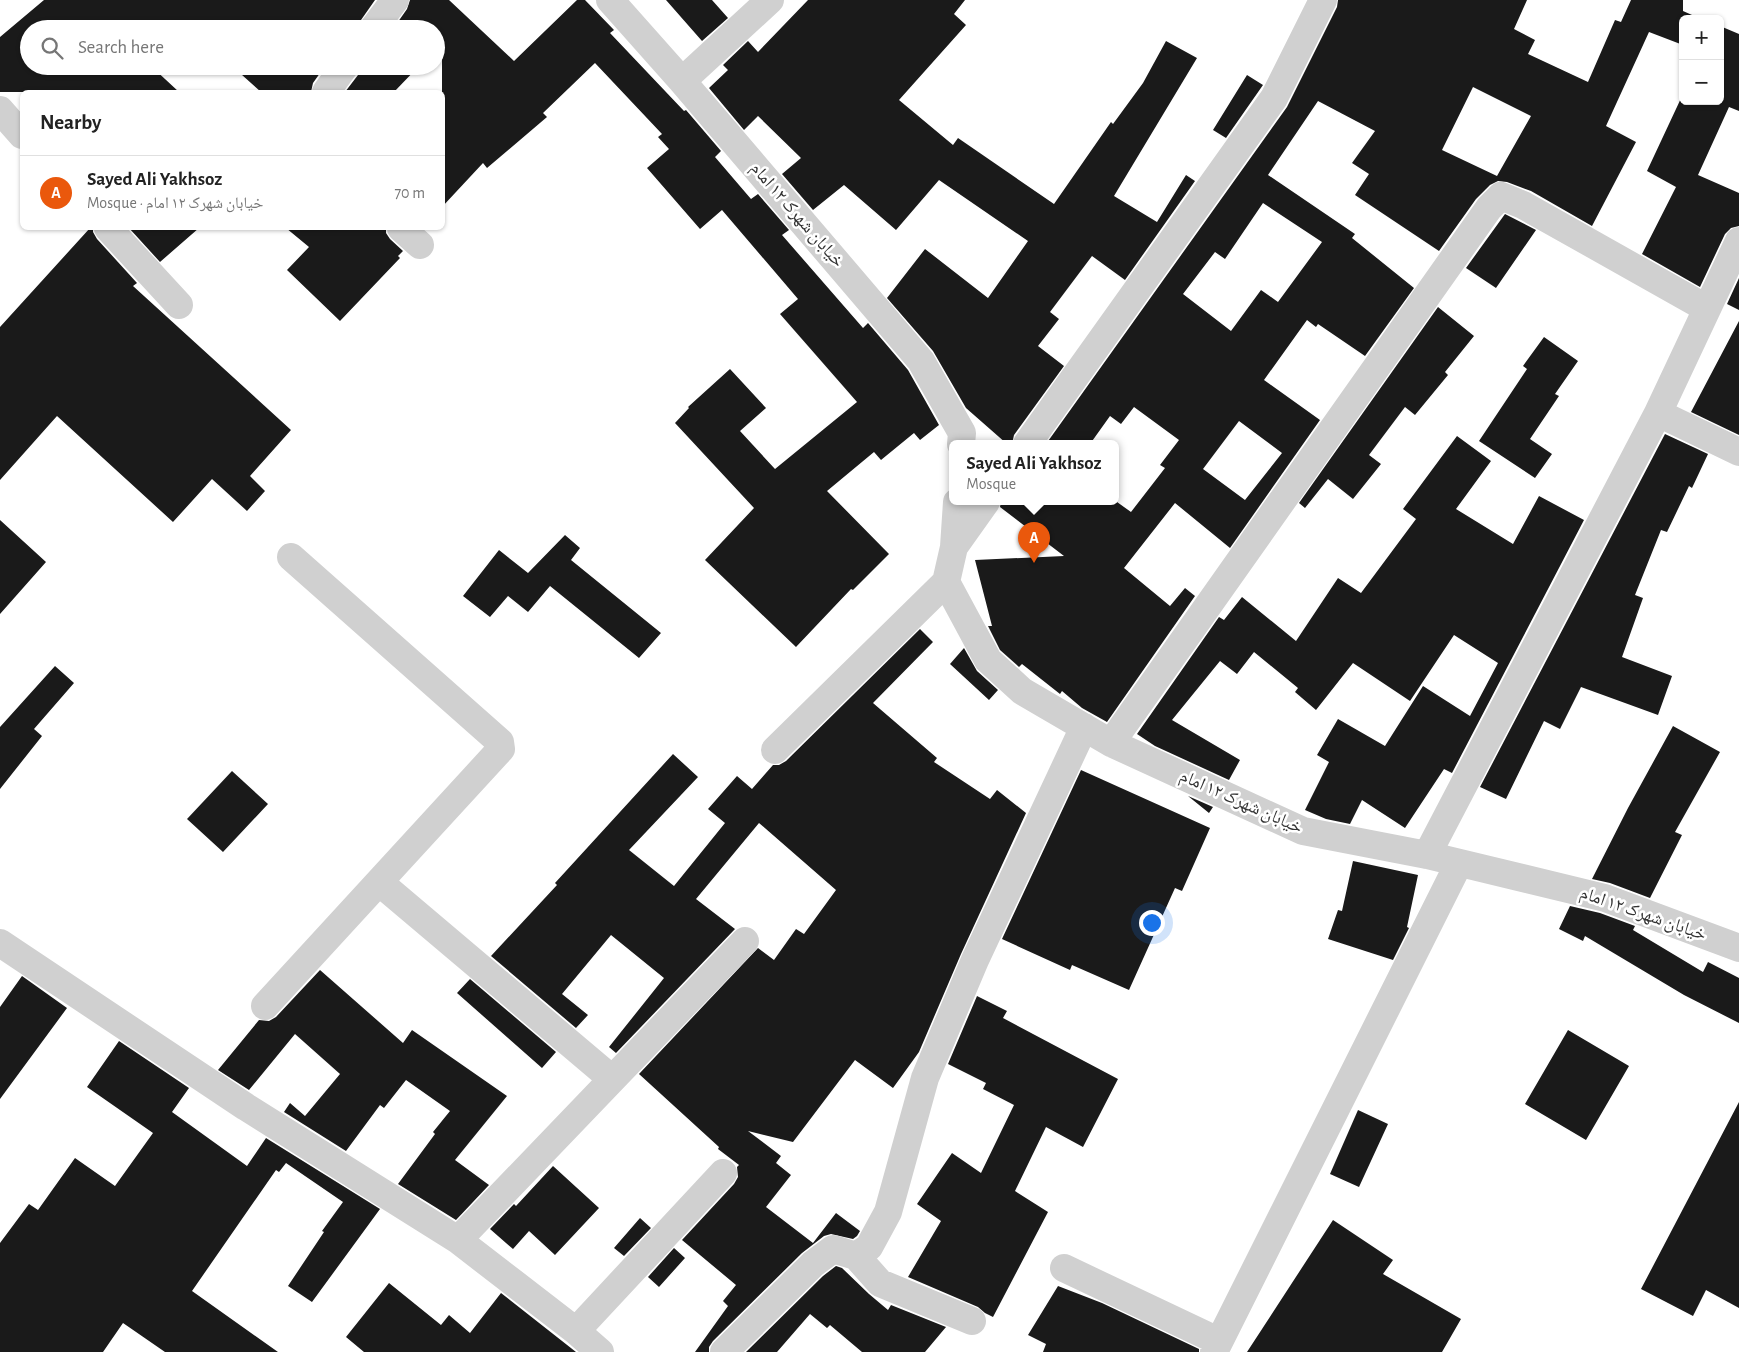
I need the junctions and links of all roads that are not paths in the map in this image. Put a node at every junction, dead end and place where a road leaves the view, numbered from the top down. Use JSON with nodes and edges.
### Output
{"nodes":[{"id":1,"x":395,"y":0,"type":"edge"},
{"id":2,"x":610,"y":0,"type":"edge"},
{"id":3,"x":770,"y":0,"type":"edge"},
{"id":4,"x":1323,"y":0,"type":"edge"},
{"id":5,"x":381,"y":20,"type":"edge"},
{"id":6,"x":339,"y":75,"type":"edge"},
{"id":7,"x":682,"y":81,"type":"junction"},
{"id":8,"x":328,"y":90,"type":"edge"},
{"id":9,"x":0,"y":110,"type":"edge"},
{"id":10,"x":20,"y":133,"type":"edge"},
{"id":11,"x":110,"y":230,"type":"edge"},
{"id":12,"x":1739,"y":241,"type":"edge"},
{"id":13,"x":179,"y":306,"type":"dead end"},
{"id":14,"x":1706,"y":308,"type":"junction"},
{"id":15,"x":1658,"y":413,"type":"junction"},
{"id":16,"x":961,"y":440,"type":"edge"},
{"id":17,"x":1030,"y":440,"type":"edge"},
{"id":18,"x":1739,"y":452,"type":"edge"},
{"id":19,"x":957,"y":505,"type":"edge"},
{"id":20,"x":984,"y":505,"type":"edge"},
{"id":21,"x":954,"y":547,"type":"junction"},
{"id":22,"x":291,"y":557,"type":"dead end"},
{"id":23,"x":946,"y":582,"type":"junction"},
{"id":24,"x":1084,"y":727,"type":"junction"},
{"id":25,"x":1111,"y":743,"type":"junction"},
{"id":26,"x":775,"y":750,"type":"dead end"},
{"id":27,"x":1427,"y":855,"type":"junction"},
{"id":28,"x":1460,"y":863,"type":"junction"},
{"id":29,"x":379,"y":882,"type":"junction"},
{"id":30,"x":745,"y":940,"type":"dead end"},
{"id":31,"x":0,"y":942,"type":"edge"},
{"id":32,"x":1739,"y":948,"type":"edge"},
{"id":33,"x":265,"y":1006,"type":"dead end"},
{"id":34,"x":612,"y":1079,"type":"junction"},
{"id":35,"x":723,"y":1173,"type":"dead end"},
{"id":36,"x":458,"y":1240,"type":"junction"},
{"id":37,"x":856,"y":1256,"type":"junction"},
{"id":38,"x":1064,"y":1268,"type":"dead end"},
{"id":39,"x":972,"y":1321,"type":"dead end"},
{"id":40,"x":576,"y":1331,"type":"junction"},
{"id":41,"x":1216,"y":1346,"type":"edge"},
{"id":42,"x":600,"y":1352,"type":"edge"},
{"id":43,"x":724,"y":1352,"type":"edge"}],
"edges":[{"from":1,"to":5,"type":"street"},
{"from":2,"to":7,"type":"street","name":"خیابان شهرک ۱۲ امام"},
{"from":3,"to":7,"type":"street"},
{"from":4,"to":17,"type":"street"},
{"from":6,"to":8,"type":"street"},
{"from":7,"to":16,"type":"street","name":"خیابان شهرک ۱۲ امام"},
{"from":9,"to":10,"type":"street"},
{"from":11,"to":13,"type":"street"},
{"from":12,"to":14,"type":"street"},
{"from":14,"to":15,"type":"street"},
{"from":14,"to":25,"type":"street"},
{"from":15,"to":18,"type":"street"},
{"from":15,"to":27,"type":"street"},
{"from":19,"to":21,"type":"street"},
{"from":20,"to":21,"type":"street"},
{"from":21,"to":23,"type":"street"},
{"from":22,"to":29,"type":"street"},
{"from":23,"to":24,"type":"street","name":"خیابان شهرک ۱۲ امام"},
{"from":23,"to":26,"type":"street"},
{"from":24,"to":25,"type":"street","name":"خیابان شهرک ۱۲ امام"},
{"from":24,"to":37,"type":"street"},
{"from":25,"to":27,"type":"street","name":"خیابان شهرک ۱۲ امام"},
{"from":27,"to":28,"type":"street","name":"خیابان شهرک ۱۲ امام"},
{"from":28,"to":32,"type":"street","name":"خیابان شهرک ۱۲ امام"},
{"from":28,"to":41,"type":"street"},
{"from":29,"to":33,"type":"street"},
{"from":29,"to":34,"type":"street"},
{"from":30,"to":34,"type":"street"},
{"from":31,"to":36,"type":"street"},
{"from":34,"to":36,"type":"street"},
{"from":35,"to":40,"type":"street"},
{"from":36,"to":40,"type":"street"},
{"from":37,"to":39,"type":"street"},
{"from":37,"to":43,"type":"street"},
{"from":38,"to":41,"type":"street"},
{"from":40,"to":42,"type":"street"}]}
